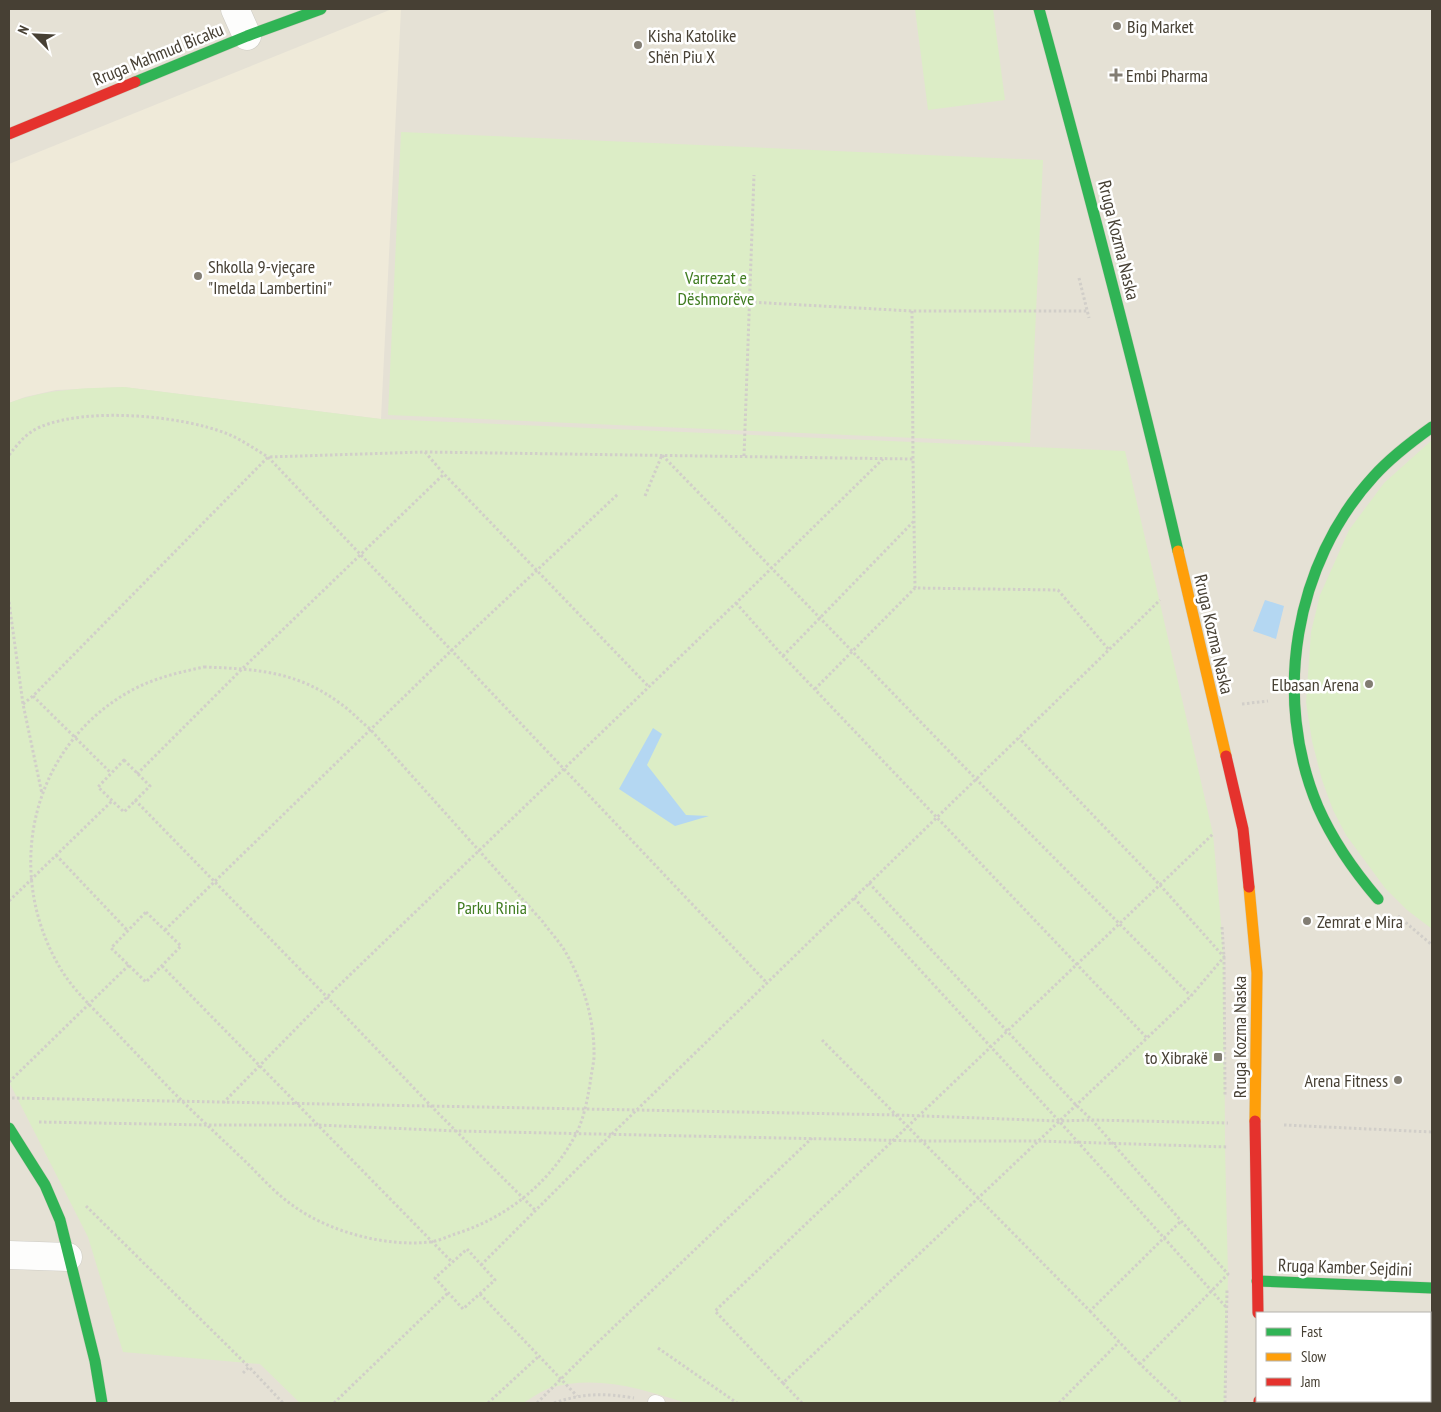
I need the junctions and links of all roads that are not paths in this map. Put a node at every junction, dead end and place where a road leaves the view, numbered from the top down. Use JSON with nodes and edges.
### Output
{"nodes":[{"id":1,"x":235,"y":9,"type":"edge"},
{"id":2,"x":321,"y":9,"type":"edge"},
{"id":3,"x":1039,"y":9,"type":"edge"},
{"id":4,"x":248,"y":36,"type":"junction"},
{"id":5,"x":9,"y":134,"type":"edge"},
{"id":6,"x":1432,"y":427,"type":"edge"},
{"id":7,"x":1378,"y":899,"type":"road end"},
{"id":8,"x":9,"y":1128,"type":"edge"},
{"id":9,"x":9,"y":1255,"type":"edge"},
{"id":10,"x":68,"y":1258,"type":"junction"},
{"id":11,"x":1257,"y":1280,"type":"junction"},
{"id":12,"x":1432,"y":1288,"type":"edge"},
{"id":13,"x":1258,"y":1312,"type":"edge"},
{"id":14,"x":102,"y":1403,"type":"edge"},
{"id":15,"x":1347,"y":1403,"type":"edge"},
{"id":16,"x":1383,"y":1403,"type":"edge"}],
"edges":[{"from":1,"to":4,"type":"street"},
{"from":2,"to":4,"type":"main road","name":"Rruga Mahmud Bicaku"},
{"from":3,"to":11,"type":"main road","name":"Rruga Kozma Naska"},
{"from":4,"to":5,"type":"main road","name":"Rruga Mahmud Bicaku"},
{"from":6,"to":7,"type":"main road"},
{"from":8,"to":10,"type":"main road"},
{"from":9,"to":10,"type":"street"},
{"from":10,"to":14,"type":"main road"},
{"from":11,"to":12,"type":"main road","name":"Rruga Kamber Sejdini"},
{"from":11,"to":13,"type":"main road","name":"Rruga Kozma Naska"},
{"from":15,"to":16,"type":"street"}]}
